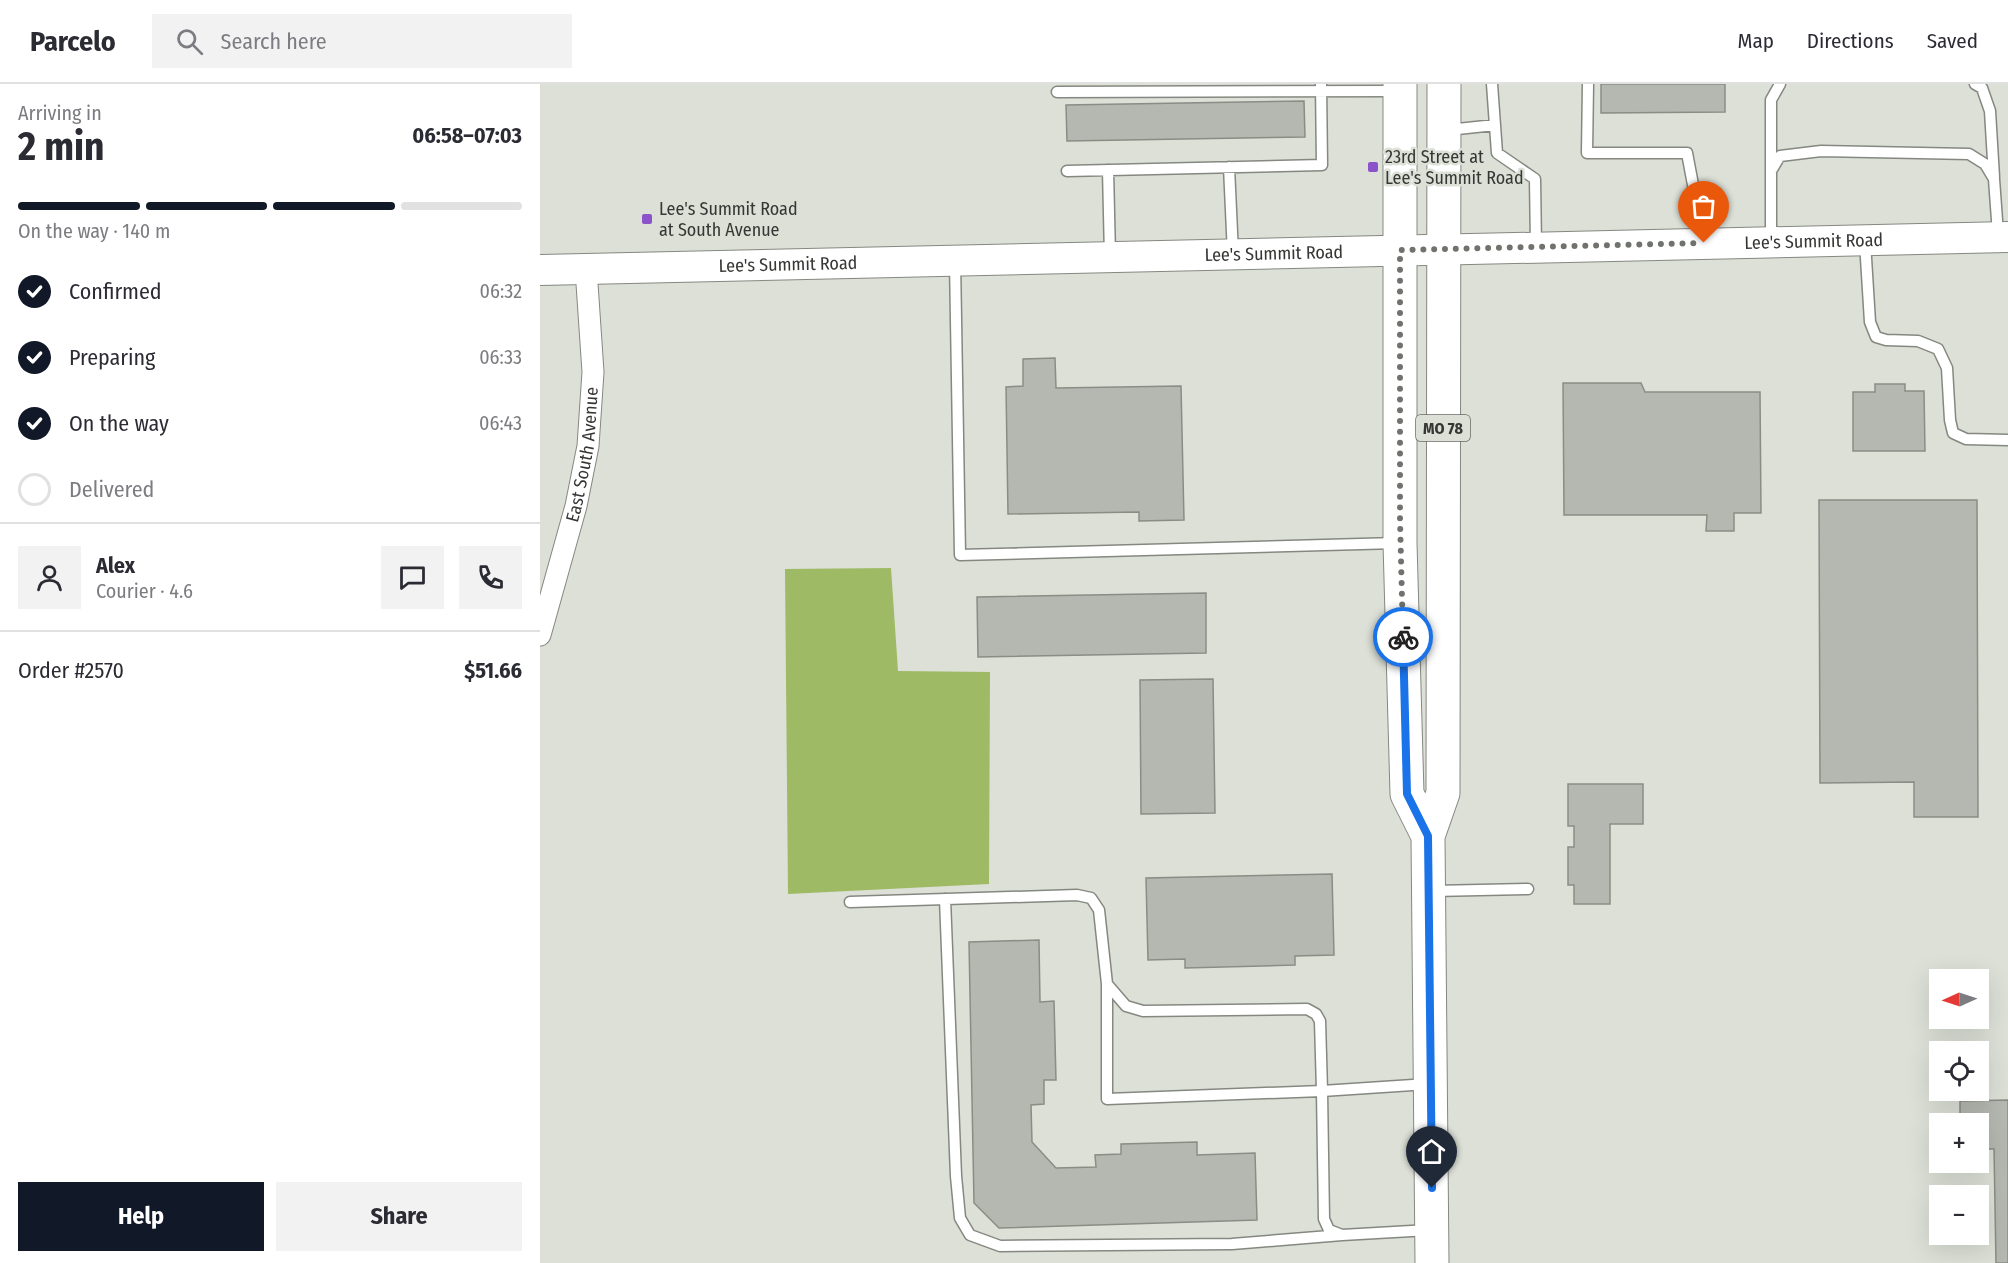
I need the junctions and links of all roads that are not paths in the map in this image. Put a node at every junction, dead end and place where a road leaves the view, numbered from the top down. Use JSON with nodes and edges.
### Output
{"nodes":[{"id":1,"x":1444,"y":84,"type":"edge"},
{"id":2,"x":1492,"y":84,"type":"edge"},
{"id":3,"x":1588,"y":84,"type":"edge"},
{"id":4,"x":1780,"y":84,"type":"edge"},
{"id":5,"x":1975,"y":84,"type":"edge"},
{"id":6,"x":1322,"y":88,"type":"edge"},
{"id":7,"x":1400,"y":88,"type":"edge"},
{"id":8,"x":1057,"y":92,"type":"dead end"},
{"id":9,"x":1495,"y":125,"type":"junction"},
{"id":10,"x":1443,"y":131,"type":"junction"},
{"id":11,"x":1229,"y":167,"type":"junction"},
{"id":12,"x":1108,"y":170,"type":"junction"},
{"id":13,"x":1067,"y":171,"type":"dead end"},
{"id":14,"x":1771,"y":171,"type":"junction"},
{"id":15,"x":1994,"y":179,"type":"junction"},
{"id":16,"x":2003,"y":237,"type":"edge"},
{"id":17,"x":1865,"y":240,"type":"junction"},
{"id":18,"x":1771,"y":242,"type":"junction"},
{"id":19,"x":1704,"y":243,"type":"junction"},
{"id":20,"x":1536,"y":247,"type":"junction"},
{"id":21,"x":1443,"y":249,"type":"junction"},
{"id":22,"x":1400,"y":250,"type":"junction"},
{"id":23,"x":1233,"y":254,"type":"junction"},
{"id":24,"x":1110,"y":257,"type":"junction"},
{"id":25,"x":955,"y":261,"type":"junction"},
{"id":26,"x":586,"y":269,"type":"junction"},
{"id":27,"x":540,"y":270,"type":"edge"},
{"id":28,"x":2008,"y":440,"type":"edge"},
{"id":29,"x":1400,"y":543,"type":"junction"},
{"id":30,"x":540,"y":635,"type":"edge"},
{"id":31,"x":1428,"y":836,"type":"junction"},
{"id":32,"x":1528,"y":889,"type":"dead end"},
{"id":33,"x":1430,"y":891,"type":"junction"},
{"id":34,"x":945,"y":899,"type":"junction"},
{"id":35,"x":850,"y":902,"type":"dead end"},
{"id":36,"x":1107,"y":984,"type":"junction"},
{"id":37,"x":1431,"y":1083,"type":"junction"},
{"id":38,"x":1322,"y":1091,"type":"junction"},
{"id":39,"x":1432,"y":1230,"type":"junction"},
{"id":40,"x":1342,"y":1235,"type":"junction"},
{"id":41,"x":1432,"y":1263,"type":"edge"}],
"edges":[{"from":1,"to":10,"type":"main road","number":"MO 78"},
{"from":2,"to":9,"type":"lane"},
{"from":3,"to":19,"type":"lane"},
{"from":4,"to":14,"type":"lane"},
{"from":5,"to":15,"type":"lane"},
{"from":6,"to":7,"type":"lane"},
{"from":6,"to":8,"type":"lane"},
{"from":6,"to":11,"type":"lane"},
{"from":7,"to":22,"type":"main road","number":"MO 78"},
{"from":9,"to":10,"type":"lane"},
{"from":9,"to":20,"type":"lane"},
{"from":10,"to":21,"type":"main road","number":"MO 78"},
{"from":11,"to":12,"type":"lane"},
{"from":11,"to":23,"type":"lane"},
{"from":12,"to":13,"type":"lane"},
{"from":12,"to":24,"type":"lane"},
{"from":14,"to":15,"type":"lane"},
{"from":14,"to":18,"type":"lane"},
{"from":15,"to":16,"type":"lane"},
{"from":16,"to":17,"type":"main road","name":"Lee's Summit Road"},
{"from":17,"to":18,"type":"main road","name":"Lee's Summit Road"},
{"from":17,"to":28,"type":"lane"},
{"from":18,"to":19,"type":"main road","name":"Lee's Summit Road"},
{"from":19,"to":20,"type":"main road","name":"Lee's Summit Road"},
{"from":20,"to":21,"type":"main road","name":"Lee's Summit Road"},
{"from":21,"to":22,"type":"main road","name":"Lee's Summit Road"},
{"from":21,"to":31,"type":"main road","number":"MO 78"},
{"from":22,"to":23,"type":"main road","name":"Lee's Summit Road"},
{"from":22,"to":29,"type":"main road","number":"MO 78"},
{"from":23,"to":24,"type":"main road","name":"Lee's Summit Road"},
{"from":24,"to":25,"type":"main road","name":"Lee's Summit Road"},
{"from":25,"to":26,"type":"main road","name":"Lee's Summit Road"},
{"from":25,"to":29,"type":"lane"},
{"from":26,"to":27,"type":"main road","name":"Lee's Summit Road"},
{"from":26,"to":30,"type":"street","name":"East South Avenue"},
{"from":29,"to":31,"type":"main road","number":"MO 78"},
{"from":31,"to":33,"type":"main road","number":"MO 78"},
{"from":32,"to":33,"type":"lane"},
{"from":33,"to":37,"type":"main road","number":"MO 78"},
{"from":34,"to":35,"type":"lane"},
{"from":34,"to":36,"type":"lane"},
{"from":34,"to":40,"type":"lane"},
{"from":36,"to":38,"type":"lane"},
{"from":36,"to":38,"type":"lane"},
{"from":37,"to":38,"type":"lane"},
{"from":37,"to":39,"type":"main road","number":"MO 78"},
{"from":38,"to":40,"type":"lane"},
{"from":39,"to":40,"type":"lane"},
{"from":39,"to":41,"type":"main road","number":"MO 78"}]}
